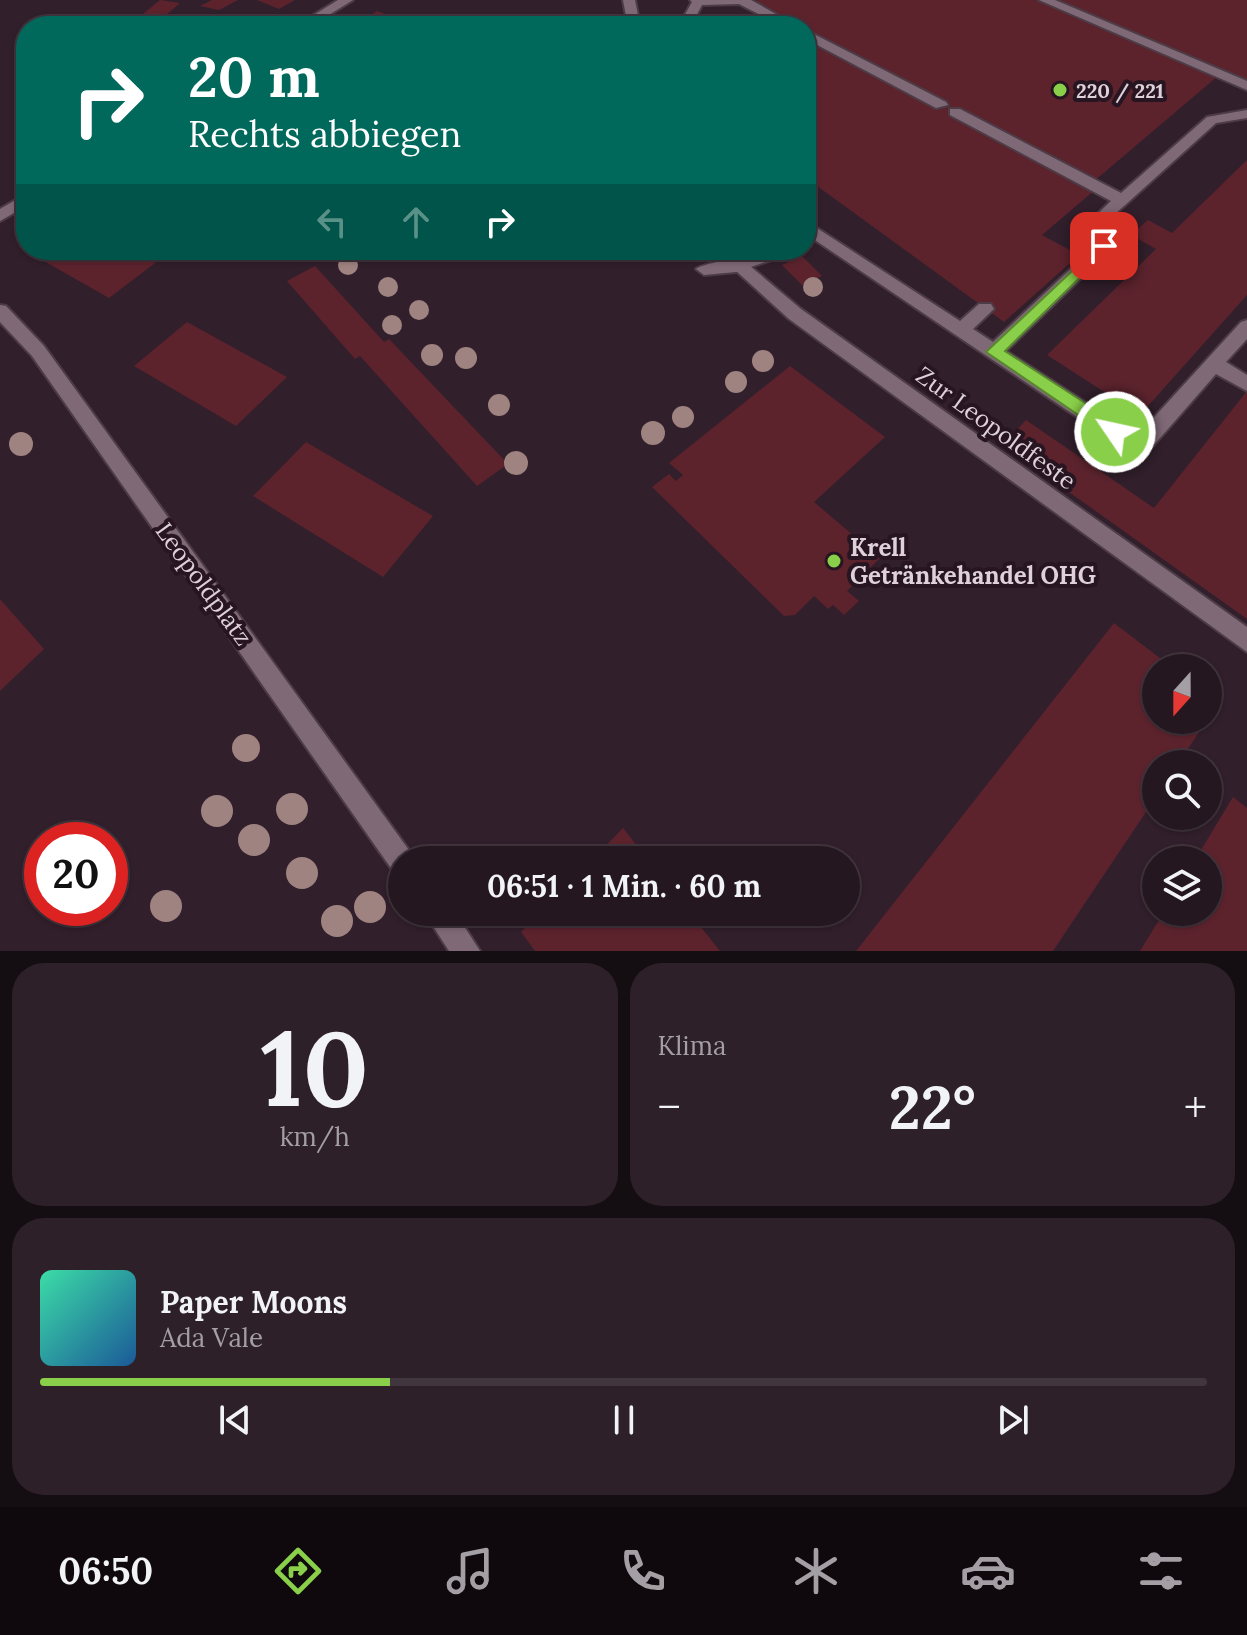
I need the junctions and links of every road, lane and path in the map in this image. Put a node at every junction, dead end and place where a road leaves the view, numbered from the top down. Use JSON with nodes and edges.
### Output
{"nodes":[{"id":1,"x":347,"y":0,"type":"edge"},
{"id":2,"x":744,"y":0,"type":"edge"},
{"id":3,"x":1045,"y":0,"type":"edge"},
{"id":4,"x":697,"y":1,"type":"edge"},
{"id":5,"x":319,"y":16,"type":"edge"},
{"id":6,"x":773,"y":16,"type":"edge"},
{"id":7,"x":816,"y":39,"type":"edge"},
{"id":8,"x":1242,"y":83,"type":"edge"},
{"id":9,"x":1247,"y":114,"type":"edge"},
{"id":10,"x":1122,"y":200,"type":"junction"},
{"id":11,"x":816,"y":238,"type":"edge"},
{"id":12,"x":730,"y":260,"type":"edge"},
{"id":13,"x":754,"y":260,"type":"edge"},
{"id":14,"x":736,"y":266,"type":"junction"},
{"id":15,"x":704,"y":269,"type":"dead end"},
{"id":16,"x":985,"y":309,"type":"dead end"},
{"id":17,"x":0,"y":311,"type":"edge"},
{"id":18,"x":1247,"y":327,"type":"edge"},
{"id":19,"x":961,"y":330,"type":"junction"},
{"id":20,"x":994,"y":352,"type":"junction"},
{"id":21,"x":1213,"y":363,"type":"junction"},
{"id":22,"x":1247,"y":384,"type":"edge"},
{"id":23,"x":1247,"y":641,"type":"edge"},
{"id":24,"x":391,"y":846,"type":"edge"},
{"id":25,"x":448,"y":926,"type":"edge"},
{"id":26,"x":466,"y":951,"type":"edge"}],
"edges":[{"from":1,"to":5,"type":"street"},
{"from":2,"to":4,"type":"street"},
{"from":2,"to":6,"type":"street"},
{"from":3,"to":8,"type":"street"},
{"from":7,"to":10,"type":"street"},
{"from":9,"to":10,"type":"street"},
{"from":10,"to":20,"type":"street"},
{"from":11,"to":19,"type":"street"},
{"from":12,"to":14,"type":"street","name":"Zur Leopoldfeste"},
{"from":13,"to":14,"type":"street"},
{"from":14,"to":15,"type":"street"},
{"from":14,"to":23,"type":"street","name":"Zur Leopoldfeste"},
{"from":16,"to":19,"type":"street"},
{"from":17,"to":24,"type":"street","name":"Leopoldplatz"},
{"from":18,"to":21,"type":"street"},
{"from":19,"to":20,"type":"street"},
{"from":20,"to":21,"type":"street"},
{"from":21,"to":22,"type":"street"},
{"from":25,"to":26,"type":"street"}]}
